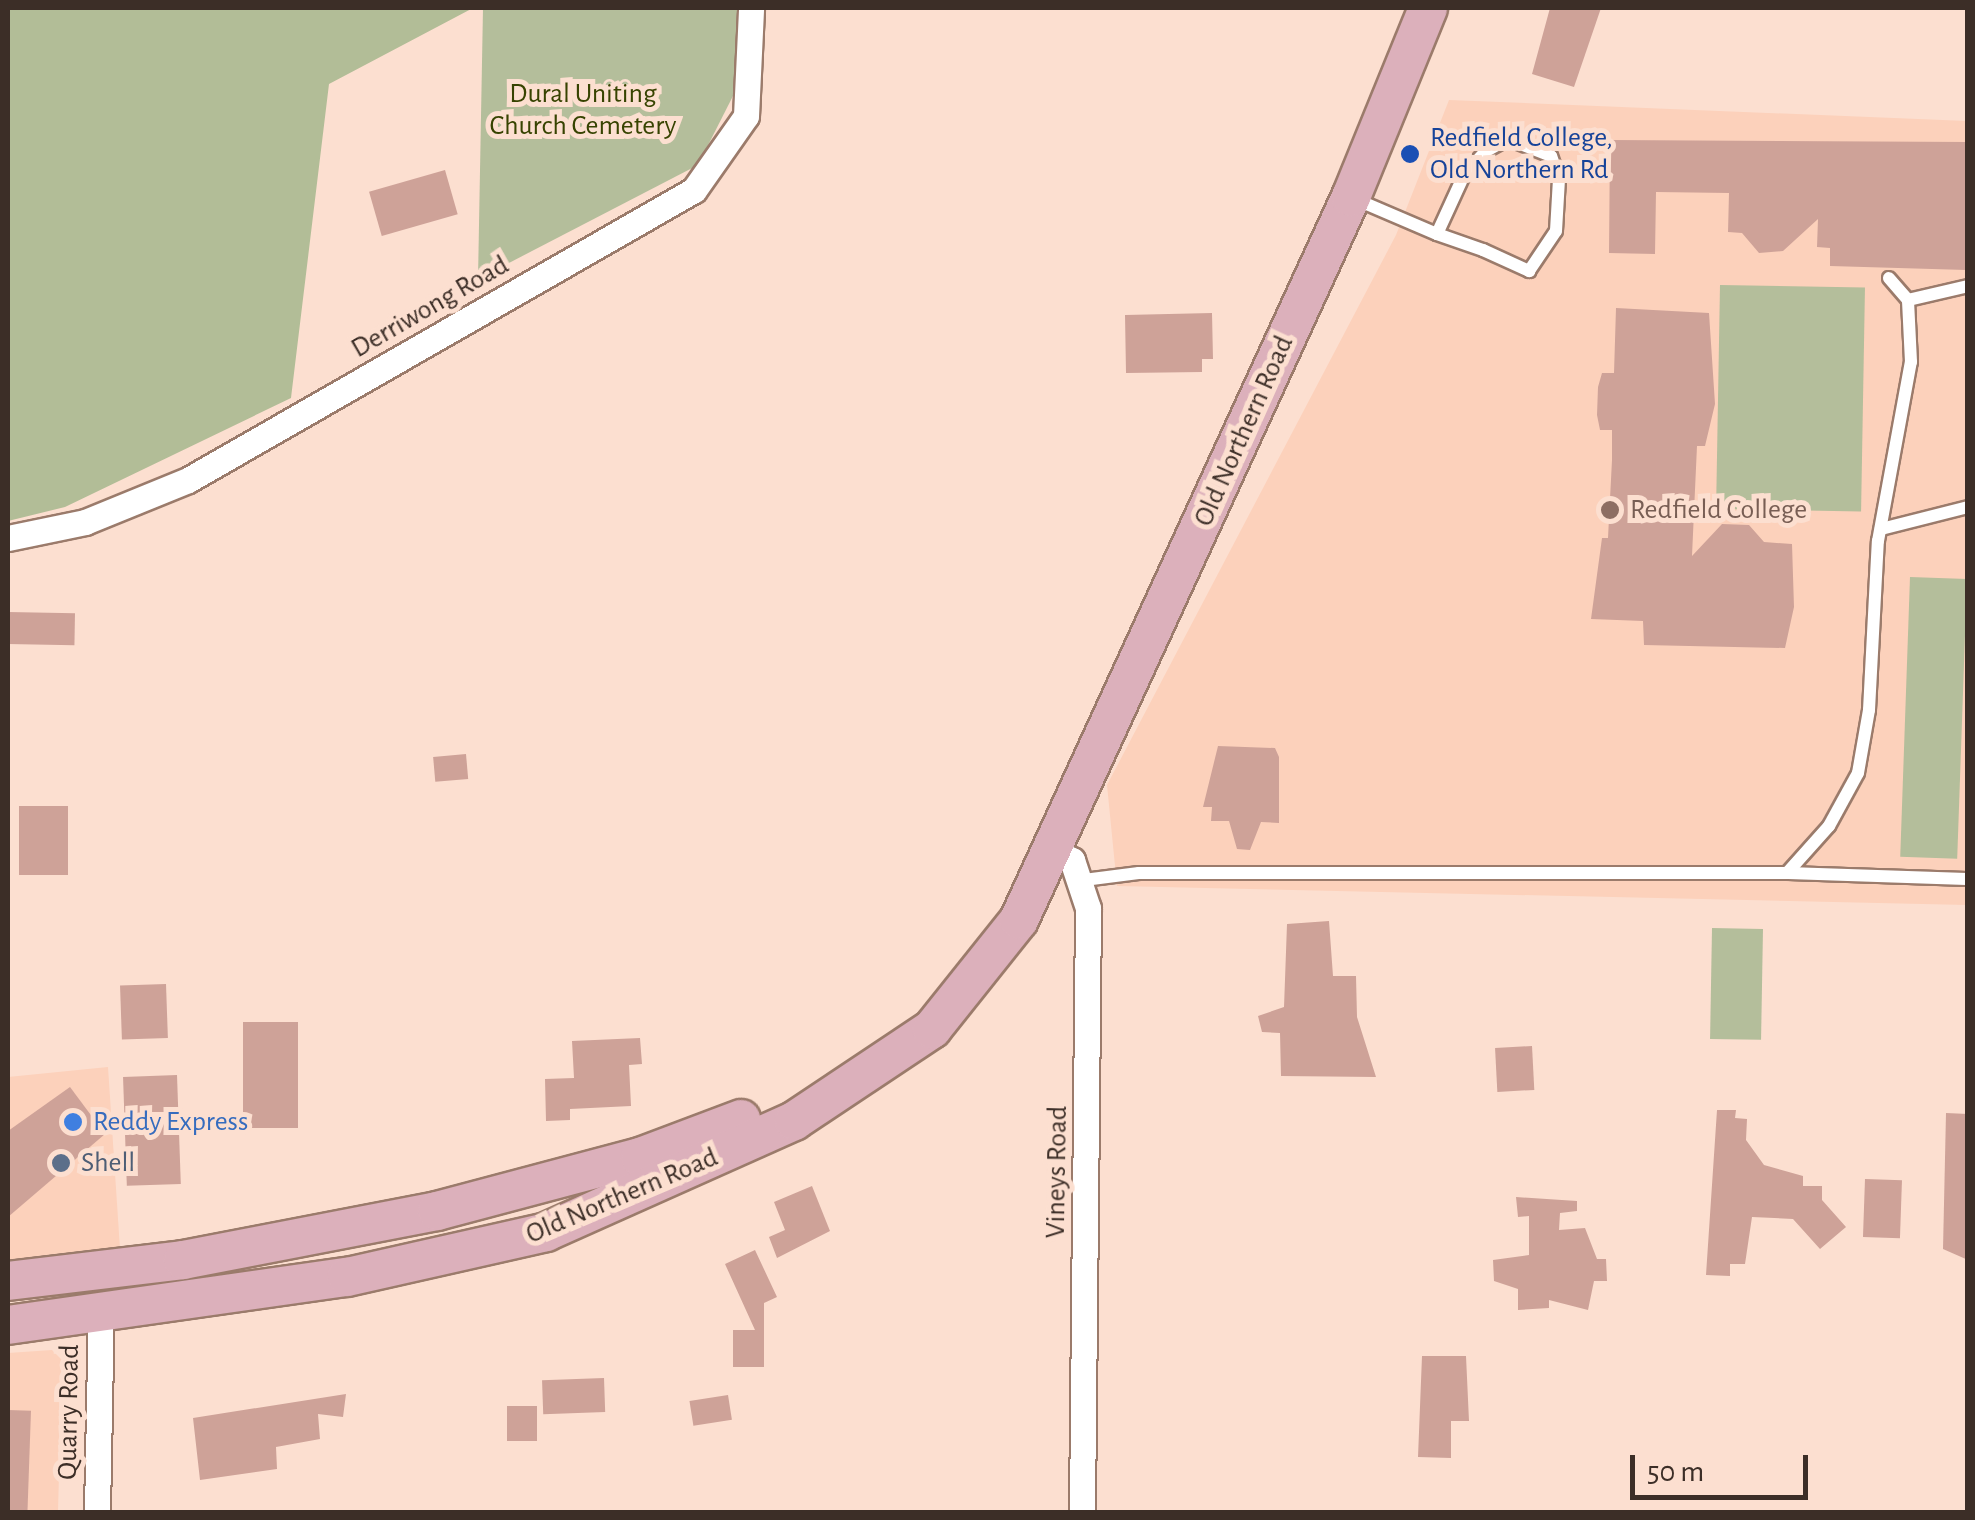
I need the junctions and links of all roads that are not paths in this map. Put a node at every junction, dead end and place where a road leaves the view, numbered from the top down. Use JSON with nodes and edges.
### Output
{"nodes":[{"id":1,"x":751,"y":8,"type":"edge"},
{"id":2,"x":1428,"y":8,"type":"edge"},
{"id":3,"x":1350,"y":197,"type":"junction"},
{"id":4,"x":1437,"y":234,"type":"junction"},
{"id":5,"x":1889,"y":278,"type":"dead end"},
{"id":6,"x":1968,"y":286,"type":"edge"},
{"id":7,"x":1908,"y":300,"type":"junction"},
{"id":8,"x":1968,"y":507,"type":"edge"},
{"id":9,"x":1880,"y":529,"type":"junction"},
{"id":10,"x":8,"y":538,"type":"edge"},
{"id":11,"x":1050,"y":849,"type":"junction"},
{"id":12,"x":1788,"y":873,"type":"junction"},
{"id":13,"x":1968,"y":879,"type":"edge"},
{"id":14,"x":1084,"y":880,"type":"junction"},
{"id":15,"x":184,"y":1260,"type":"junction"},
{"id":16,"x":8,"y":1282,"type":"edge"},
{"id":17,"x":8,"y":1294,"type":"edge"},
{"id":18,"x":101,"y":1312,"type":"junction"},
{"id":19,"x":8,"y":1325,"type":"edge"},
{"id":20,"x":97,"y":1512,"type":"edge"},
{"id":21,"x":1082,"y":1512,"type":"edge"}],
"edges":[{"from":1,"to":10,"type":"street","name":"Derriwong Road"},
{"from":2,"to":3,"type":"main road","name":"Old Northern Road"},
{"from":3,"to":4,"type":"lane"},
{"from":3,"to":11,"type":"main road","name":"Old Northern Road"},
{"from":4,"to":4,"type":"lane"},
{"from":5,"to":7,"type":"lane"},
{"from":6,"to":7,"type":"lane"},
{"from":7,"to":9,"type":"lane"},
{"from":8,"to":9,"type":"lane"},
{"from":9,"to":12,"type":"lane"},
{"from":11,"to":14,"type":"street"},
{"from":11,"to":15,"type":"main road","name":"Old Northern Road"},
{"from":11,"to":18,"type":"main road","name":"Old Northern Road"},
{"from":12,"to":13,"type":"lane"},
{"from":12,"to":14,"type":"lane"},
{"from":14,"to":21,"type":"street","name":"Vineys Road"},
{"from":15,"to":16,"type":"main road","name":"Old Northern Road"},
{"from":15,"to":18,"type":"main road"},
{"from":17,"to":18,"type":"main road"},
{"from":18,"to":19,"type":"main road","name":"Old Northern Road"},
{"from":18,"to":20,"type":"street","name":"Quarry Road"}]}
